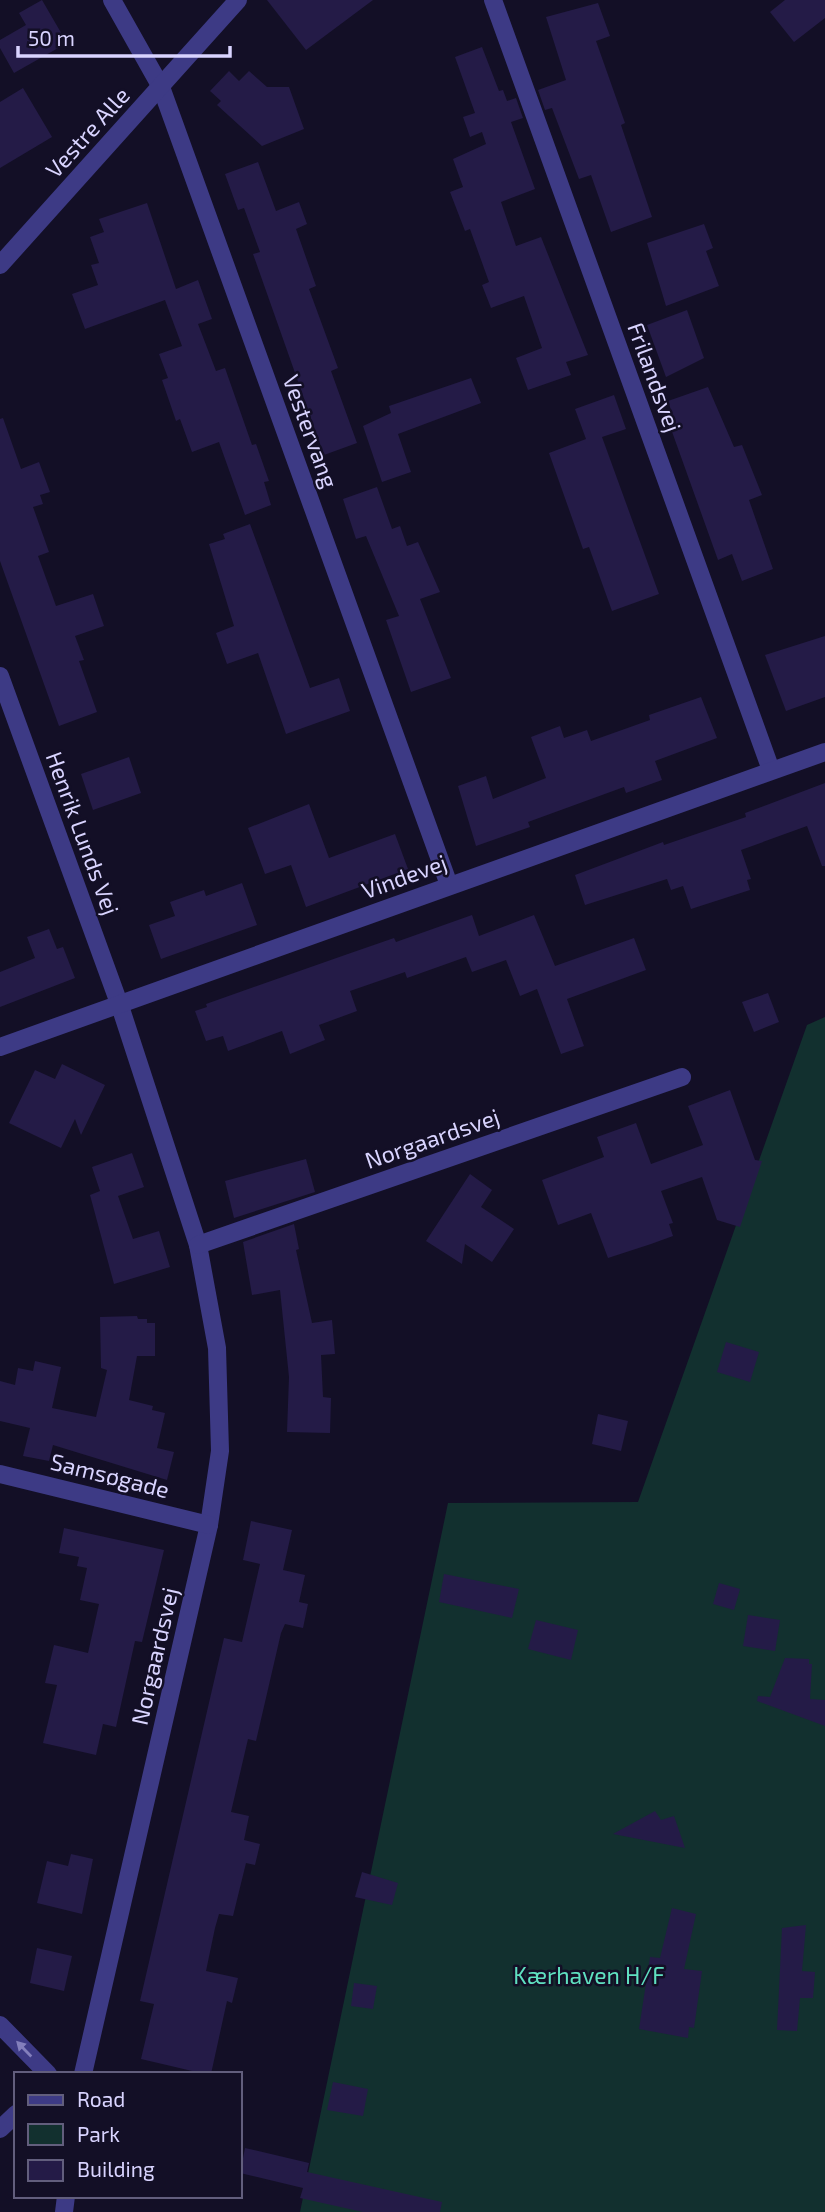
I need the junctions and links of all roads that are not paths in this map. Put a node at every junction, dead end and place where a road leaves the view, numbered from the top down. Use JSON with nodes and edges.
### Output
{"nodes":[{"id":1,"x":112,"y":0,"type":"edge"},
{"id":2,"x":238,"y":0,"type":"edge"},
{"id":3,"x":493,"y":0,"type":"edge"},
{"id":4,"x":161,"y":87,"type":"junction"},
{"id":5,"x":0,"y":265,"type":"edge"},
{"id":6,"x":0,"y":676,"type":"edge"},
{"id":7,"x":825,"y":752,"type":"edge"},
{"id":8,"x":771,"y":770,"type":"junction"},
{"id":9,"x":449,"y":885,"type":"junction"},
{"id":10,"x":120,"y":1006,"type":"junction"},
{"id":11,"x":0,"y":1047,"type":"edge"},
{"id":12,"x":682,"y":1077,"type":"dead end"},
{"id":13,"x":198,"y":1245,"type":"junction"},
{"id":14,"x":0,"y":1474,"type":"edge"},
{"id":15,"x":209,"y":1525,"type":"junction"},
{"id":16,"x":0,"y":2025,"type":"edge"},
{"id":17,"x":46,"y":2072,"type":"edge"},
{"id":18,"x":83,"y":2072,"type":"edge"},
{"id":19,"x":14,"y":2116,"type":"edge"},
{"id":20,"x":0,"y":2129,"type":"edge"}],
"edges":[{"from":1,"to":4,"type":"street","name":"Vestervang"},
{"from":2,"to":4,"type":"street","name":"Vestre Alle"},
{"from":3,"to":8,"type":"street","name":"Frilandsvej"},
{"from":4,"to":5,"type":"street","name":"Vestre Alle"},
{"from":4,"to":9,"type":"street","name":"Vestervang"},
{"from":6,"to":10,"type":"street","name":"Henrik Lunds Vej"},
{"from":7,"to":8,"type":"street","name":"Vindevej"},
{"from":8,"to":9,"type":"street","name":"Vindevej"},
{"from":9,"to":10,"type":"street","name":"Vindevej"},
{"from":10,"to":11,"type":"street","name":"Vindevej"},
{"from":10,"to":13,"type":"street","name":"Norgaardsvej"},
{"from":12,"to":13,"type":"street","name":"Norgaardsvej"},
{"from":13,"to":15,"type":"street","name":"Norgaardsvej"},
{"from":14,"to":15,"type":"street","name":"Samsøgade"},
{"from":15,"to":18,"type":"street","name":"Norgaardsvej"},
{"from":17,"to":16,"type":"street","one_way":true},
{"from":19,"to":20,"type":"street"}]}
